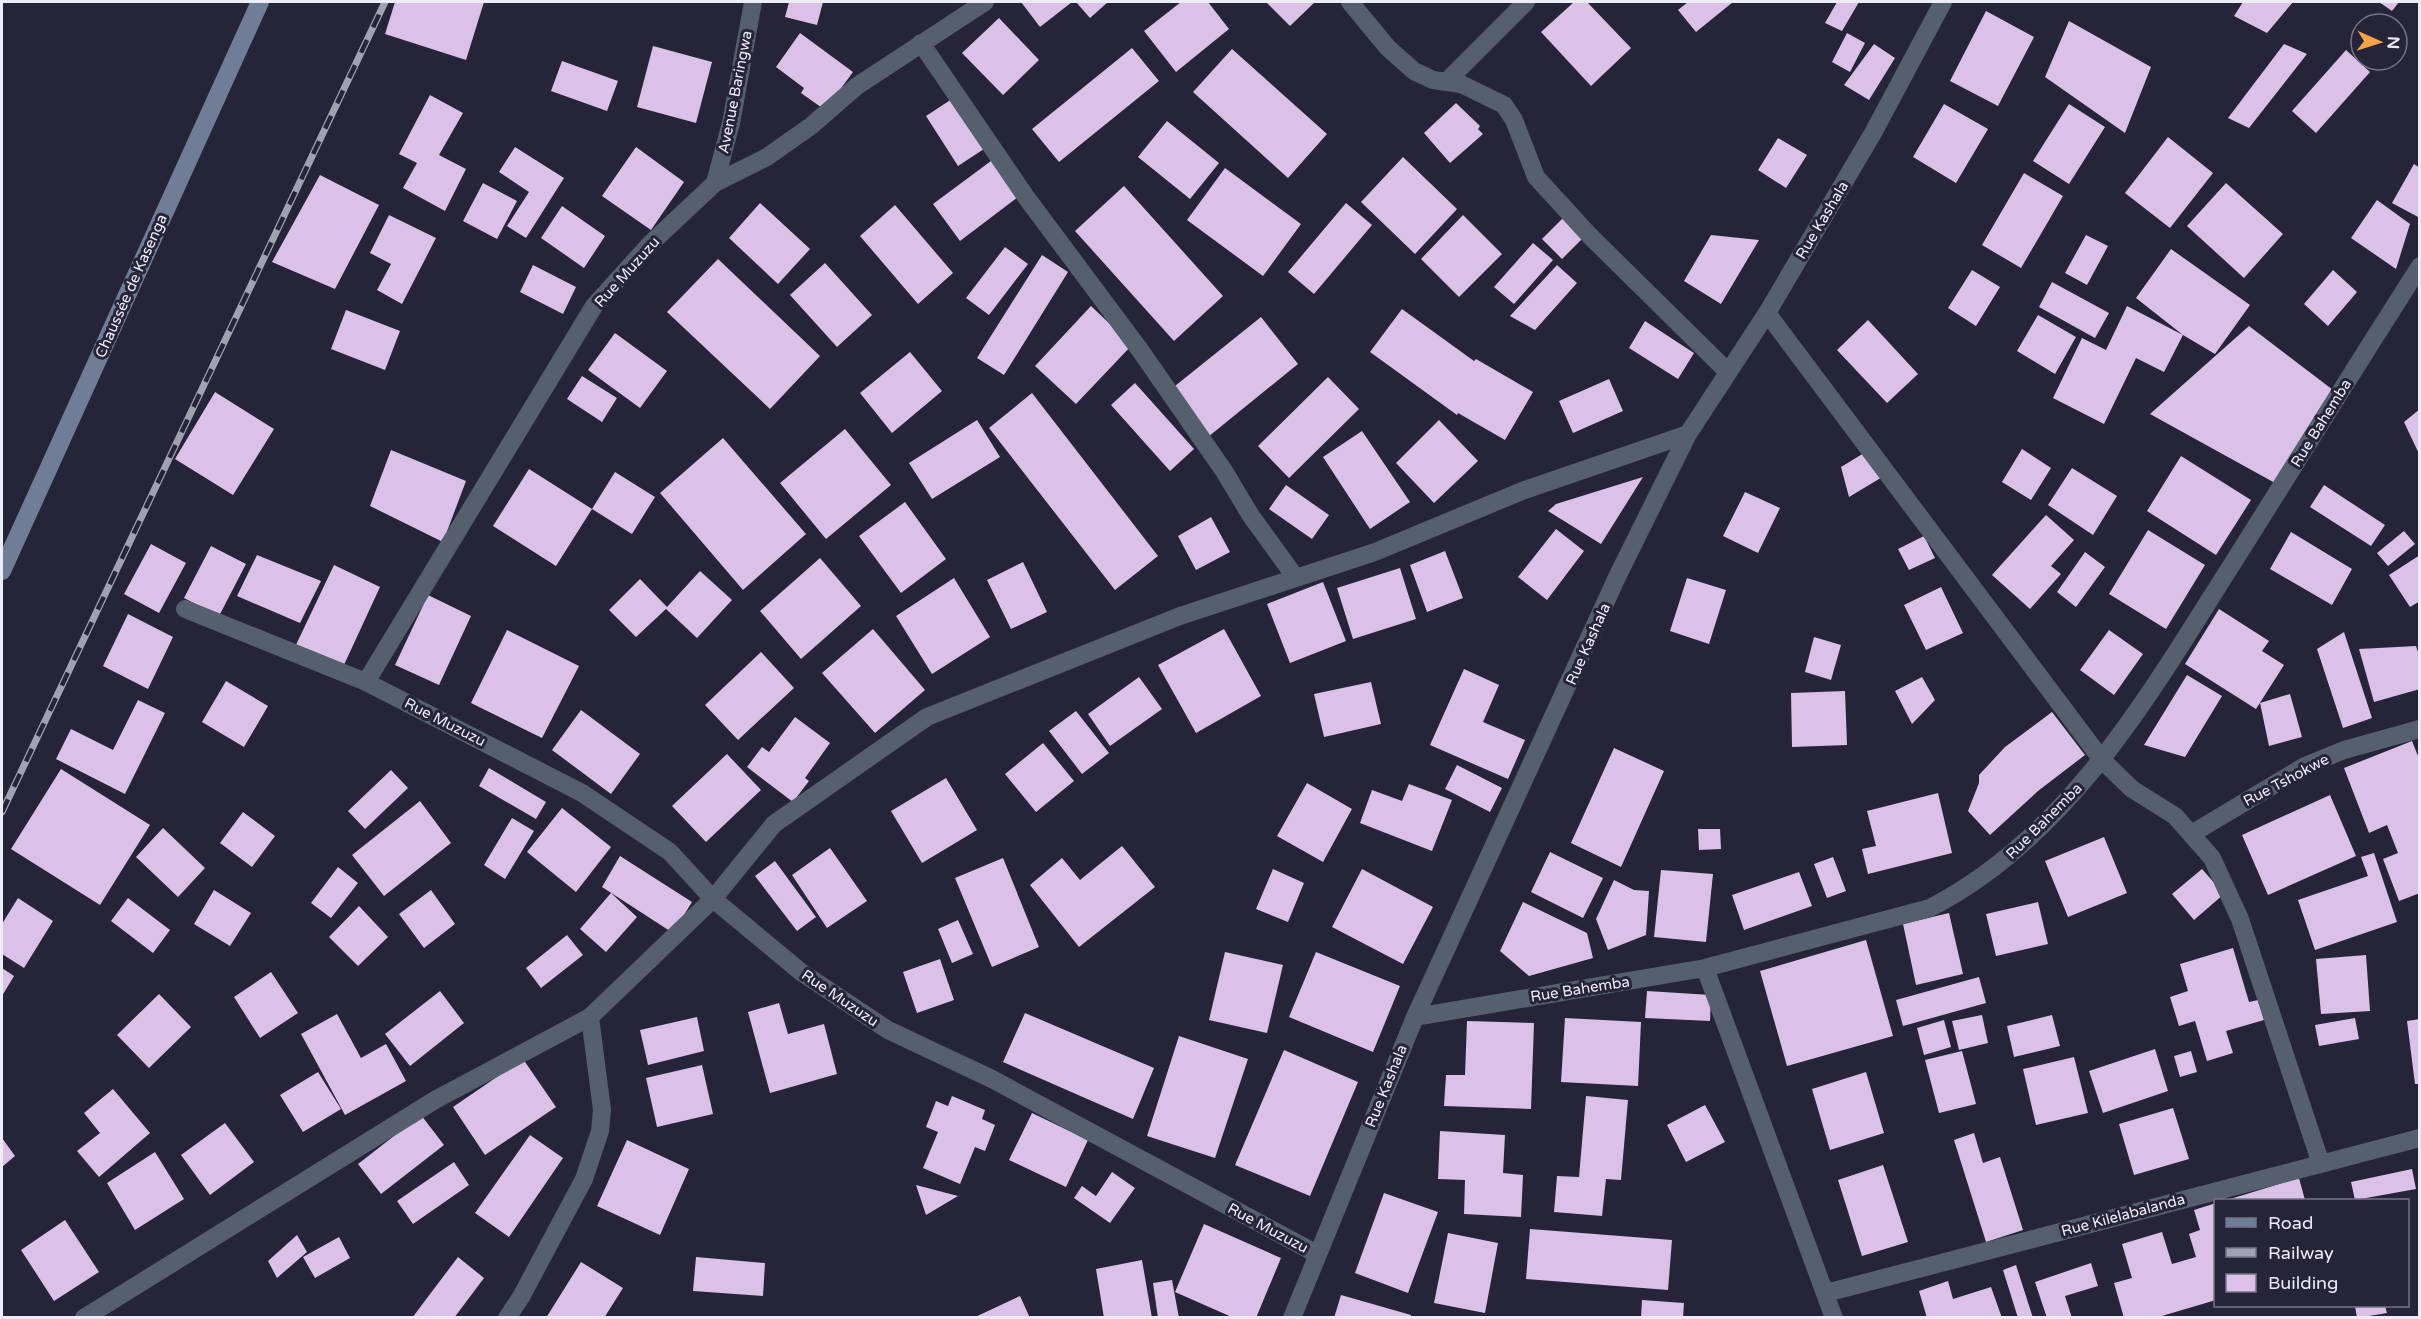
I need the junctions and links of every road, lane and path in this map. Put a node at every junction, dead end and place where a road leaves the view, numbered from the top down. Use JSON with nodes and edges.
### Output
{"nodes":[{"id":1,"x":260,"y":2,"type":"edge"},
{"id":2,"x":753,"y":2,"type":"edge"},
{"id":3,"x":985,"y":2,"type":"edge"},
{"id":4,"x":1350,"y":2,"type":"edge"},
{"id":5,"x":1526,"y":2,"type":"edge"},
{"id":6,"x":1943,"y":2,"type":"edge"},
{"id":7,"x":921,"y":43,"type":"junction"},
{"id":8,"x":1448,"y":80,"type":"junction"},
{"id":9,"x":715,"y":183,"type":"junction"},
{"id":10,"x":2420,"y":266,"type":"edge"},
{"id":11,"x":1767,"y":313,"type":"junction"},
{"id":12,"x":1728,"y":372,"type":"junction"},
{"id":13,"x":1688,"y":435,"type":"junction"},
{"id":14,"x":2,"y":571,"type":"edge"},
{"id":15,"x":1296,"y":578,"type":"junction"},
{"id":16,"x":185,"y":609,"type":"dead end"},
{"id":17,"x":366,"y":682,"type":"junction"},
{"id":18,"x":2420,"y":729,"type":"edge"},
{"id":19,"x":2102,"y":760,"type":"junction"},
{"id":20,"x":2193,"y":833,"type":"junction"},
{"id":21,"x":713,"y":899,"type":"junction"},
{"id":22,"x":1705,"y":968,"type":"junction"},
{"id":23,"x":590,"y":1017,"type":"junction"},
{"id":24,"x":1415,"y":1017,"type":"junction"},
{"id":25,"x":2420,"y":1138,"type":"edge"},
{"id":26,"x":2321,"y":1164,"type":"junction"},
{"id":27,"x":1317,"y":1254,"type":"junction"},
{"id":28,"x":1826,"y":1293,"type":"junction"},
{"id":29,"x":84,"y":1317,"type":"edge"},
{"id":30,"x":507,"y":1317,"type":"edge"},
{"id":31,"x":1292,"y":1317,"type":"edge"},
{"id":32,"x":1834,"y":1317,"type":"edge"}],
"edges":[{"from":1,"to":14,"type":"main road","name":"Chaussée de Kasenga"},
{"from":2,"to":9,"type":"street","name":"Avenue Baringwa"},
{"from":3,"to":7,"type":"street","name":"Rue Muzuzu"},
{"from":4,"to":8,"type":"street"},
{"from":5,"to":8,"type":"street"},
{"from":6,"to":11,"type":"street","name":"Rue Kashala"},
{"from":7,"to":9,"type":"street","name":"Rue Muzuzu"},
{"from":7,"to":15,"type":"street"},
{"from":8,"to":12,"type":"street"},
{"from":9,"to":17,"type":"street","name":"Rue Muzuzu"},
{"from":10,"to":19,"type":"street","name":"Rue Bahemba"},
{"from":11,"to":12,"type":"street","name":"Rue Kashala"},
{"from":11,"to":19,"type":"street"},
{"from":12,"to":13,"type":"street","name":"Rue Kashala"},
{"from":13,"to":15,"type":"street"},
{"from":13,"to":24,"type":"street","name":"Rue Kashala"},
{"from":15,"to":21,"type":"street"},
{"from":16,"to":17,"type":"street"},
{"from":17,"to":21,"type":"street","name":"Rue Muzuzu"},
{"from":18,"to":20,"type":"street","name":"Rue Tshokwe"},
{"from":19,"to":20,"type":"street"},
{"from":19,"to":22,"type":"street","name":"Rue Bahemba"},
{"from":20,"to":26,"type":"street"},
{"from":21,"to":23,"type":"street"},
{"from":21,"to":27,"type":"street","name":"Rue Muzuzu"},
{"from":22,"to":24,"type":"street","name":"Rue Bahemba"},
{"from":22,"to":28,"type":"street"},
{"from":23,"to":29,"type":"street"},
{"from":23,"to":30,"type":"street"},
{"from":24,"to":27,"type":"street","name":"Rue Kashala"},
{"from":25,"to":26,"type":"street","name":"Rue Kilelabalanda"},
{"from":26,"to":28,"type":"street","name":"Rue Kilelabalanda"},
{"from":27,"to":31,"type":"street","name":"Rue Kashala"},
{"from":28,"to":32,"type":"street"}]}
